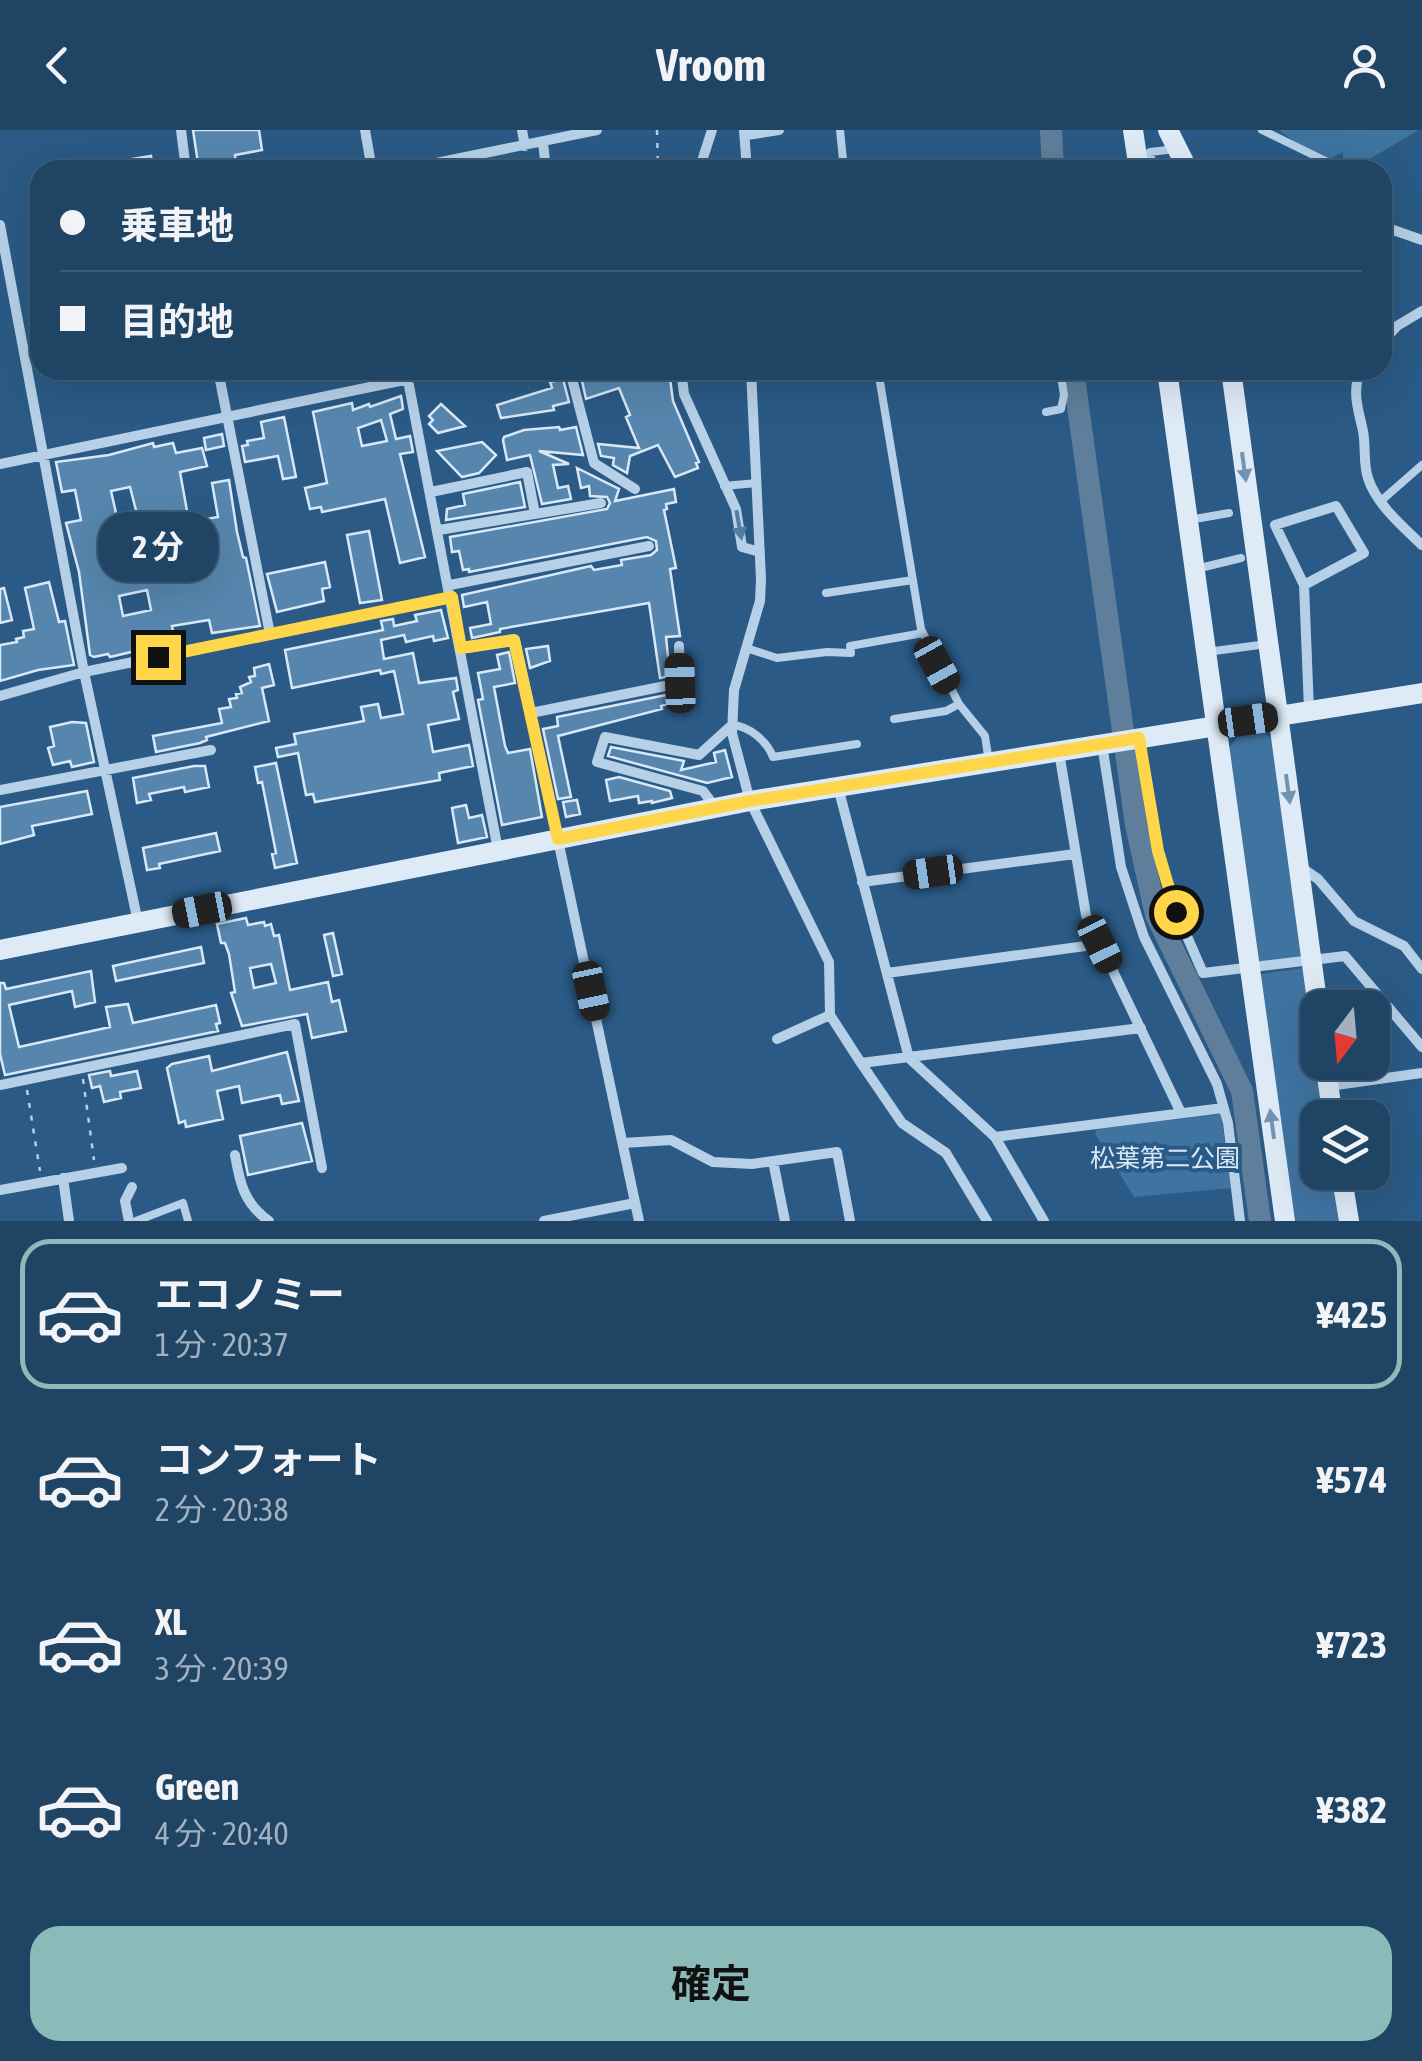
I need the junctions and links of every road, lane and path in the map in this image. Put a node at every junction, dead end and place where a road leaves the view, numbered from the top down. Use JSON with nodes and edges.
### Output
{"nodes":[{"id":1,"x":181,"y":130,"type":"edge"},
{"id":2,"x":365,"y":130,"type":"edge"},
{"id":3,"x":522,"y":130,"type":"edge"},
{"id":4,"x":598,"y":130,"type":"edge"},
{"id":5,"x":656,"y":130,"type":"edge"},
{"id":6,"x":712,"y":130,"type":"edge"},
{"id":7,"x":780,"y":130,"type":"edge"},
{"id":8,"x":840,"y":130,"type":"edge"},
{"id":9,"x":1262,"y":130,"type":"edge"},
{"id":10,"x":746,"y":132,"type":"edge"},
{"id":11,"x":1138,"y":133,"type":"edge"},
{"id":12,"x":1165,"y":136,"type":"edge"},
{"id":13,"x":543,"y":142,"type":"junction"},
{"id":14,"x":524,"y":146,"type":"junction"},
{"id":15,"x":185,"y":160,"type":"edge"},
{"id":16,"x":370,"y":160,"type":"edge"},
{"id":17,"x":453,"y":160,"type":"edge"},
{"id":18,"x":545,"y":160,"type":"edge"},
{"id":19,"x":658,"y":160,"type":"edge"},
{"id":20,"x":702,"y":160,"type":"edge"},
{"id":21,"x":745,"y":160,"type":"edge"},
{"id":22,"x":843,"y":160,"type":"edge"},
{"id":23,"x":1138,"y":160,"type":"edge"},
{"id":24,"x":1151,"y":160,"type":"edge"},
{"id":25,"x":1181,"y":160,"type":"edge"},
{"id":26,"x":1324,"y":160,"type":"edge"},
{"id":27,"x":0,"y":226,"type":"edge"},
{"id":28,"x":1392,"y":230,"type":"edge"},
{"id":29,"x":1422,"y":240,"type":"edge"},
{"id":30,"x":1422,"y":311,"type":"edge"},
{"id":31,"x":1392,"y":332,"type":"edge"},
{"id":32,"x":220,"y":380,"type":"edge"},
{"id":33,"x":383,"y":380,"type":"edge"},
{"id":34,"x":409,"y":380,"type":"edge"},
{"id":35,"x":572,"y":380,"type":"edge"},
{"id":36,"x":682,"y":380,"type":"edge"},
{"id":37,"x":752,"y":380,"type":"edge"},
{"id":38,"x":880,"y":380,"type":"edge"},
{"id":39,"x":1062,"y":380,"type":"edge"},
{"id":40,"x":1168,"y":380,"type":"edge"},
{"id":41,"x":1232,"y":380,"type":"edge"},
{"id":42,"x":1356,"y":380,"type":"edge"},
{"id":43,"x":1046,"y":412,"type":"dead end"},
{"id":44,"x":226,"y":417,"type":"junction"},
{"id":45,"x":44,"y":454,"type":"junction"},
{"id":46,"x":0,"y":464,"type":"edge"},
{"id":47,"x":1422,"y":465,"type":"edge"},
{"id":48,"x":757,"y":483,"type":"junction"},
{"id":49,"x":724,"y":486,"type":"junction"},
{"id":50,"x":634,"y":489,"type":"dead end"},
{"id":51,"x":431,"y":492,"type":"junction"},
{"id":52,"x":1382,"y":500,"type":"junction"},
{"id":53,"x":601,"y":503,"type":"dead end"},
{"id":54,"x":1229,"y":513,"type":"dead end"},
{"id":55,"x":535,"y":514,"type":"junction"},
{"id":56,"x":1189,"y":520,"type":"junction"},
{"id":57,"x":439,"y":530,"type":"junction"},
{"id":58,"x":1421,"y":543,"type":"edge"},
{"id":59,"x":649,"y":546,"type":"dead end"},
{"id":60,"x":760,"y":552,"type":"junction"},
{"id":61,"x":1241,"y":558,"type":"dead end"},
{"id":62,"x":1196,"y":568,"type":"junction"},
{"id":63,"x":913,"y":580,"type":"junction"},
{"id":64,"x":1304,"y":585,"type":"junction"},
{"id":65,"x":451,"y":591,"type":"junction"},
{"id":66,"x":826,"y":594,"type":"dead end"},
{"id":67,"x":923,"y":633,"type":"junction"},
{"id":68,"x":270,"y":634,"type":"junction"},
{"id":69,"x":1268,"y":644,"type":"junction"},
{"id":70,"x":679,"y":646,"type":"dead end"},
{"id":71,"x":461,"y":648,"type":"junction"},
{"id":72,"x":746,"y":648,"type":"junction"},
{"id":73,"x":1207,"y":652,"type":"junction"},
{"id":74,"x":84,"y":672,"type":"junction"},
{"id":75,"x":1422,"y":693,"type":"edge"},
{"id":76,"x":0,"y":696,"type":"edge"},
{"id":77,"x":959,"y":704,"type":"junction"},
{"id":78,"x":1309,"y":711,"type":"junction"},
{"id":79,"x":530,"y":713,"type":"junction"},
{"id":80,"x":1278,"y":715,"type":"junction"},
{"id":81,"x":894,"y":719,"type":"dead end"},
{"id":82,"x":1218,"y":724,"type":"junction"},
{"id":83,"x":732,"y":725,"type":"junction"},
{"id":84,"x":1136,"y":738,"type":"junction"},
{"id":85,"x":1106,"y":743,"type":"junction"},
{"id":86,"x":857,"y":744,"type":"dead end"},
{"id":87,"x":211,"y":750,"type":"dead end"},
{"id":88,"x":1059,"y":751,"type":"junction"},
{"id":89,"x":989,"y":762,"type":"junction"},
{"id":90,"x":106,"y":770,"type":"junction"},
{"id":91,"x":837,"y":786,"type":"junction"},
{"id":92,"x":0,"y":790,"type":"edge"},
{"id":93,"x":750,"y":801,"type":"junction"},
{"id":94,"x":716,"y":808,"type":"junction"},
{"id":95,"x":558,"y":839,"type":"junction"},
{"id":96,"x":498,"y":852,"type":"junction"},
{"id":97,"x":1075,"y":854,"type":"junction"},
{"id":98,"x":1298,"y":865,"type":"junction"},
{"id":99,"x":862,"y":882,"type":"junction"},
{"id":100,"x":138,"y":923,"type":"junction"},
{"id":101,"x":1100,"y":944,"type":"junction"},
{"id":102,"x":0,"y":950,"type":"edge"},
{"id":103,"x":1312,"y":960,"type":"junction"},
{"id":104,"x":1250,"y":968,"type":"junction"},
{"id":105,"x":1422,"y":969,"type":"edge"},
{"id":106,"x":887,"y":972,"type":"junction"},
{"id":107,"x":1316,"y":990,"type":"edge"},
{"id":108,"x":830,"y":1015,"type":"junction"},
{"id":109,"x":1141,"y":1028,"type":"junction"},
{"id":110,"x":777,"y":1039,"type":"dead end"},
{"id":111,"x":1422,"y":1047,"type":"edge"},
{"id":112,"x":909,"y":1058,"type":"junction"},
{"id":113,"x":861,"y":1063,"type":"junction"},
{"id":114,"x":81,"y":1068,"type":"junction"},
{"id":115,"x":1422,"y":1073,"type":"edge"},
{"id":116,"x":26,"y":1080,"type":"junction"},
{"id":117,"x":1327,"y":1080,"type":"edge"},
{"id":118,"x":0,"y":1086,"type":"edge"},
{"id":119,"x":1328,"y":1086,"type":"junction"},
{"id":120,"x":1330,"y":1100,"type":"edge"},
{"id":121,"x":1223,"y":1108,"type":"junction"},
{"id":122,"x":1181,"y":1113,"type":"junction"},
{"id":123,"x":995,"y":1137,"type":"junction"},
{"id":124,"x":623,"y":1143,"type":"junction"},
{"id":125,"x":235,"y":1156,"type":"dead end"},
{"id":126,"x":773,"y":1161,"type":"junction"},
{"id":127,"x":122,"y":1168,"type":"dead end"},
{"id":128,"x":322,"y":1168,"type":"dead end"},
{"id":129,"x":96,"y":1172,"type":"junction"},
{"id":130,"x":63,"y":1178,"type":"junction"},
{"id":131,"x":42,"y":1182,"type":"junction"},
{"id":132,"x":132,"y":1187,"type":"dead end"},
{"id":133,"x":0,"y":1190,"type":"edge"},
{"id":134,"x":1344,"y":1190,"type":"edge"},
{"id":135,"x":635,"y":1203,"type":"junction"},
{"id":136,"x":69,"y":1221,"type":"edge"},
{"id":137,"x":132,"y":1221,"type":"edge"},
{"id":138,"x":188,"y":1221,"type":"edge"},
{"id":139,"x":268,"y":1221,"type":"edge"},
{"id":140,"x":544,"y":1221,"type":"edge"},
{"id":141,"x":639,"y":1221,"type":"edge"},
{"id":142,"x":785,"y":1221,"type":"edge"},
{"id":143,"x":850,"y":1221,"type":"edge"},
{"id":144,"x":988,"y":1221,"type":"edge"},
{"id":145,"x":1044,"y":1221,"type":"edge"},
{"id":146,"x":1240,"y":1221,"type":"edge"},
{"id":147,"x":1285,"y":1221,"type":"edge"},
{"id":148,"x":1349,"y":1221,"type":"edge"}],
"edges":[{"from":1,"to":15,"type":"street"},
{"from":2,"to":16,"type":"street"},
{"from":3,"to":14,"type":"street"},
{"from":4,"to":13,"type":"street"},
{"from":5,"to":19,"type":"path"},
{"from":6,"to":20,"type":"street"},
{"from":7,"to":10,"type":"street"},
{"from":8,"to":22,"type":"lane"},
{"from":9,"to":26,"type":"lane"},
{"from":10,"to":21,"type":"street"},
{"from":11,"to":23,"type":"street"},
{"from":12,"to":24,"type":"lane"},
{"from":12,"to":25,"type":"street"},
{"from":13,"to":14,"type":"street"},
{"from":13,"to":18,"type":"street"},
{"from":14,"to":17,"type":"street"},
{"from":27,"to":45,"type":"street"},
{"from":28,"to":29,"type":"street"},
{"from":30,"to":31,"type":"street"},
{"from":32,"to":44,"type":"street"},
{"from":33,"to":44,"type":"street"},
{"from":34,"to":51,"type":"street"},
{"from":35,"to":50,"type":"street"},
{"from":36,"to":49,"type":"street"},
{"from":37,"to":48,"type":"street"},
{"from":38,"to":63,"type":"lane"},
{"from":39,"to":43,"type":"lane"},
{"from":40,"to":56,"type":"street"},
{"from":41,"to":69,"type":"street","one_way":true},
{"from":42,"to":52,"type":"street"},
{"from":44,"to":45,"type":"street"},
{"from":44,"to":68,"type":"street"},
{"from":45,"to":46,"type":"street"},
{"from":45,"to":74,"type":"street"},
{"from":47,"to":52,"type":"lane"},
{"from":48,"to":49,"type":"lane"},
{"from":48,"to":60,"type":"street"},
{"from":49,"to":60,"type":"street","one_way":true},
{"from":51,"to":55,"type":"street"},
{"from":51,"to":57,"type":"street"},
{"from":52,"to":58,"type":"street"},
{"from":53,"to":55,"type":"street"},
{"from":54,"to":56,"type":"lane"},
{"from":55,"to":57,"type":"street"},
{"from":56,"to":62,"type":"street"},
{"from":57,"to":65,"type":"street"},
{"from":59,"to":65,"type":"street"},
{"from":60,"to":72,"type":"street"},
{"from":61,"to":62,"type":"lane"},
{"from":62,"to":73,"type":"street"},
{"from":63,"to":66,"type":"lane"},
{"from":63,"to":67,"type":"lane"},
{"from":64,"to":64,"type":"street"},
{"from":64,"to":78,"type":"street"},
{"from":65,"to":68,"type":"street"},
{"from":65,"to":71,"type":"street"},
{"from":67,"to":72,"type":"lane"},
{"from":67,"to":77,"type":"lane"},
{"from":68,"to":74,"type":"street"},
{"from":69,"to":73,"type":"lane"},
{"from":69,"to":80,"type":"street"},
{"from":70,"to":79,"type":"street"},
{"from":71,"to":79,"type":"street"},
{"from":71,"to":96,"type":"street"},
{"from":72,"to":83,"type":"street"},
{"from":73,"to":82,"type":"street"},
{"from":74,"to":76,"type":"street"},
{"from":74,"to":90,"type":"street"},
{"from":75,"to":78,"type":"street"},
{"from":77,"to":81,"type":"lane"},
{"from":77,"to":89,"type":"lane"},
{"from":78,"to":80,"type":"street"},
{"from":79,"to":95,"type":"street"},
{"from":80,"to":82,"type":"street"},
{"from":80,"to":98,"type":"street","one_way":true},
{"from":82,"to":84,"type":"street"},
{"from":82,"to":104,"type":"street"},
{"from":83,"to":86,"type":"lane"},
{"from":83,"to":93,"type":"street"},
{"from":83,"to":94,"type":"street"},
{"from":84,"to":85,"type":"street"},
{"from":84,"to":104,"type":"street"},
{"from":85,"to":88,"type":"street"},
{"from":85,"to":121,"type":"street"},
{"from":87,"to":90,"type":"street"},
{"from":88,"to":89,"type":"street"},
{"from":88,"to":97,"type":"street"},
{"from":89,"to":91,"type":"street"},
{"from":90,"to":92,"type":"street"},
{"from":90,"to":100,"type":"street"},
{"from":91,"to":93,"type":"street"},
{"from":91,"to":99,"type":"street"},
{"from":93,"to":94,"type":"street"},
{"from":93,"to":108,"type":"street"},
{"from":94,"to":95,"type":"street"},
{"from":95,"to":96,"type":"street"},
{"from":95,"to":124,"type":"street"},
{"from":96,"to":100,"type":"street"},
{"from":97,"to":99,"type":"street"},
{"from":97,"to":101,"type":"street"},
{"from":98,"to":103,"type":"street"},
{"from":98,"to":105,"type":"street"},
{"from":99,"to":106,"type":"street"},
{"from":100,"to":102,"type":"street"},
{"from":101,"to":106,"type":"street"},
{"from":101,"to":109,"type":"street"},
{"from":103,"to":104,"type":"street"},
{"from":103,"to":107,"type":"street"},
{"from":103,"to":111,"type":"street"},
{"from":147,"to":104,"type":"street","one_way":true},
{"from":106,"to":112,"type":"street"},
{"from":108,"to":110,"type":"street"},
{"from":108,"to":113,"type":"street"},
{"from":109,"to":112,"type":"street"},
{"from":109,"to":122,"type":"street"},
{"from":112,"to":113,"type":"street"},
{"from":112,"to":123,"type":"street"},
{"from":113,"to":144,"type":"street"},
{"from":114,"to":116,"type":"street"},
{"from":114,"to":128,"type":"street"},
{"from":114,"to":129,"type":"path"},
{"from":115,"to":119,"type":"street"},
{"from":116,"to":118,"type":"street"},
{"from":116,"to":131,"type":"path"},
{"from":117,"to":119,"type":"street"},
{"from":119,"to":120,"type":"street"},
{"from":121,"to":122,"type":"street"},
{"from":121,"to":146,"type":"street"},
{"from":122,"to":123,"type":"street"},
{"from":123,"to":145,"type":"street"},
{"from":124,"to":126,"type":"street"},
{"from":124,"to":135,"type":"street"},
{"from":125,"to":139,"type":"street"},
{"from":126,"to":142,"type":"street"},
{"from":126,"to":143,"type":"street"},
{"from":127,"to":129,"type":"street"},
{"from":129,"to":130,"type":"street"},
{"from":130,"to":131,"type":"street"},
{"from":130,"to":136,"type":"street"},
{"from":131,"to":133,"type":"street"},
{"from":132,"to":137,"type":"street"},
{"from":134,"to":148,"type":"street"},
{"from":135,"to":140,"type":"street"},
{"from":135,"to":141,"type":"street"},
{"from":137,"to":138,"type":"lane"}]}
